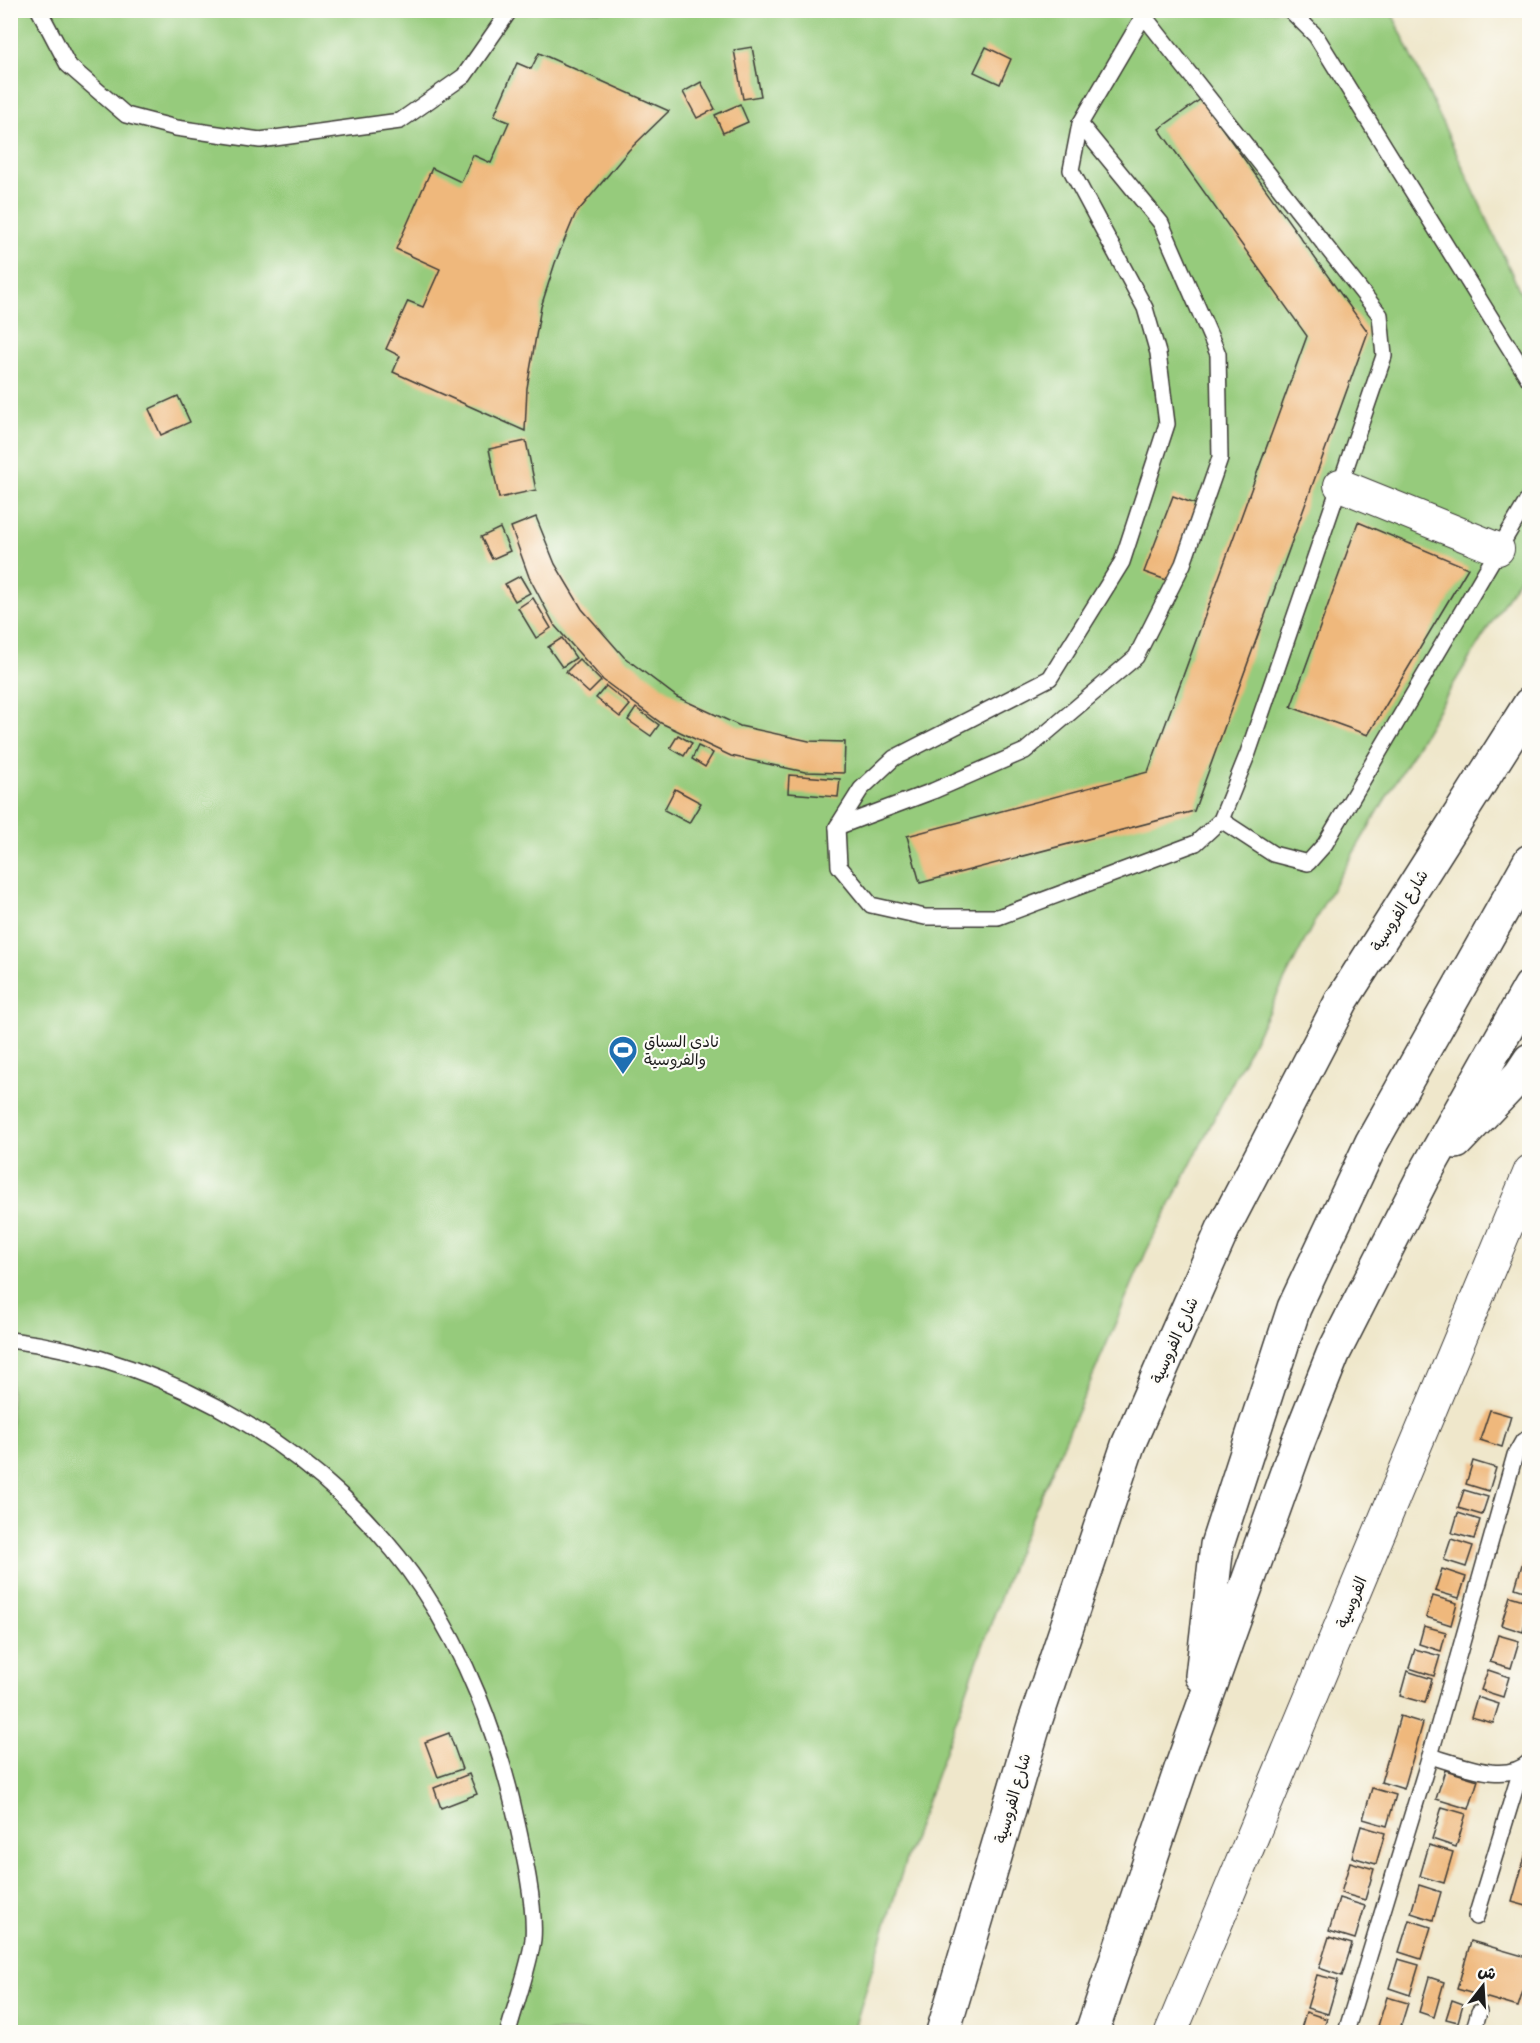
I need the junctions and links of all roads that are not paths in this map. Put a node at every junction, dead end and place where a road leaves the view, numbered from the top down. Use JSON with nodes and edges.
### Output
{"nodes":[{"id":1,"x":39,"y":10,"type":"edge"},
{"id":2,"x":510,"y":10,"type":"edge"},
{"id":3,"x":1290,"y":10,"type":"edge"},
{"id":4,"x":1146,"y":13,"type":"edge"},
{"id":5,"x":1080,"y":124,"type":"junction"},
{"id":6,"x":1530,"y":381,"type":"edge"},
{"id":7,"x":1340,"y":485,"type":"junction"},
{"id":8,"x":1530,"y":496,"type":"edge"},
{"id":9,"x":1498,"y":549,"type":"junction"},
{"id":10,"x":1530,"y":704,"type":"edge"},
{"id":11,"x":1221,"y":820,"type":"junction"},
{"id":12,"x":837,"y":827,"type":"junction"},
{"id":13,"x":1530,"y":861,"type":"edge"},
{"id":14,"x":1530,"y":987,"type":"edge"},
{"id":15,"x":1530,"y":1060,"type":"edge"},
{"id":16,"x":1530,"y":1171,"type":"edge"},
{"id":17,"x":1422,"y":1179,"type":"junction"},
{"id":18,"x":10,"y":1340,"type":"edge"},
{"id":19,"x":1530,"y":1438,"type":"edge"},
{"id":20,"x":1195,"y":1734,"type":"junction"},
{"id":21,"x":1430,"y":1756,"type":"junction"},
{"id":22,"x":1525,"y":1765,"type":"edge"},
{"id":23,"x":1476,"y":1917,"type":"dead end"},
{"id":24,"x":1479,"y":2012,"type":"dead end"},
{"id":25,"x":508,"y":2032,"type":"edge"},
{"id":26,"x":943,"y":2032,"type":"edge"},
{"id":27,"x":1092,"y":2032,"type":"edge"},
{"id":28,"x":1172,"y":2032,"type":"edge"},
{"id":29,"x":1346,"y":2032,"type":"edge"},
{"id":30,"x":1473,"y":2032,"type":"edge"}],
"edges":[{"from":1,"to":2,"type":"lane"},
{"from":3,"to":6,"type":"lane"},
{"from":4,"to":5,"type":"lane"},
{"from":4,"to":7,"type":"lane"},
{"from":5,"to":12,"type":"lane"},
{"from":5,"to":12,"type":"lane"},
{"from":7,"to":9,"type":"street"},
{"from":7,"to":11,"type":"lane"},
{"from":8,"to":9,"type":"lane"},
{"from":9,"to":11,"type":"lane"},
{"from":10,"to":26,"type":"highway","name":"شارع الفروسية"},
{"from":11,"to":12,"type":"lane"},
{"from":13,"to":20,"type":"highway"},
{"from":14,"to":17,"type":"highway"},
{"from":15,"to":17,"type":"highway"},
{"from":16,"to":28,"type":"street","name":"الفروسية"},
{"from":17,"to":20,"type":"highway"},
{"from":18,"to":25,"type":"lane"},
{"from":19,"to":21,"type":"lane"},
{"from":20,"to":27,"type":"highway"},
{"from":21,"to":22,"type":"lane"},
{"from":21,"to":29,"type":"lane"},
{"from":22,"to":23,"type":"lane"},
{"from":24,"to":30,"type":"lane"}]}
